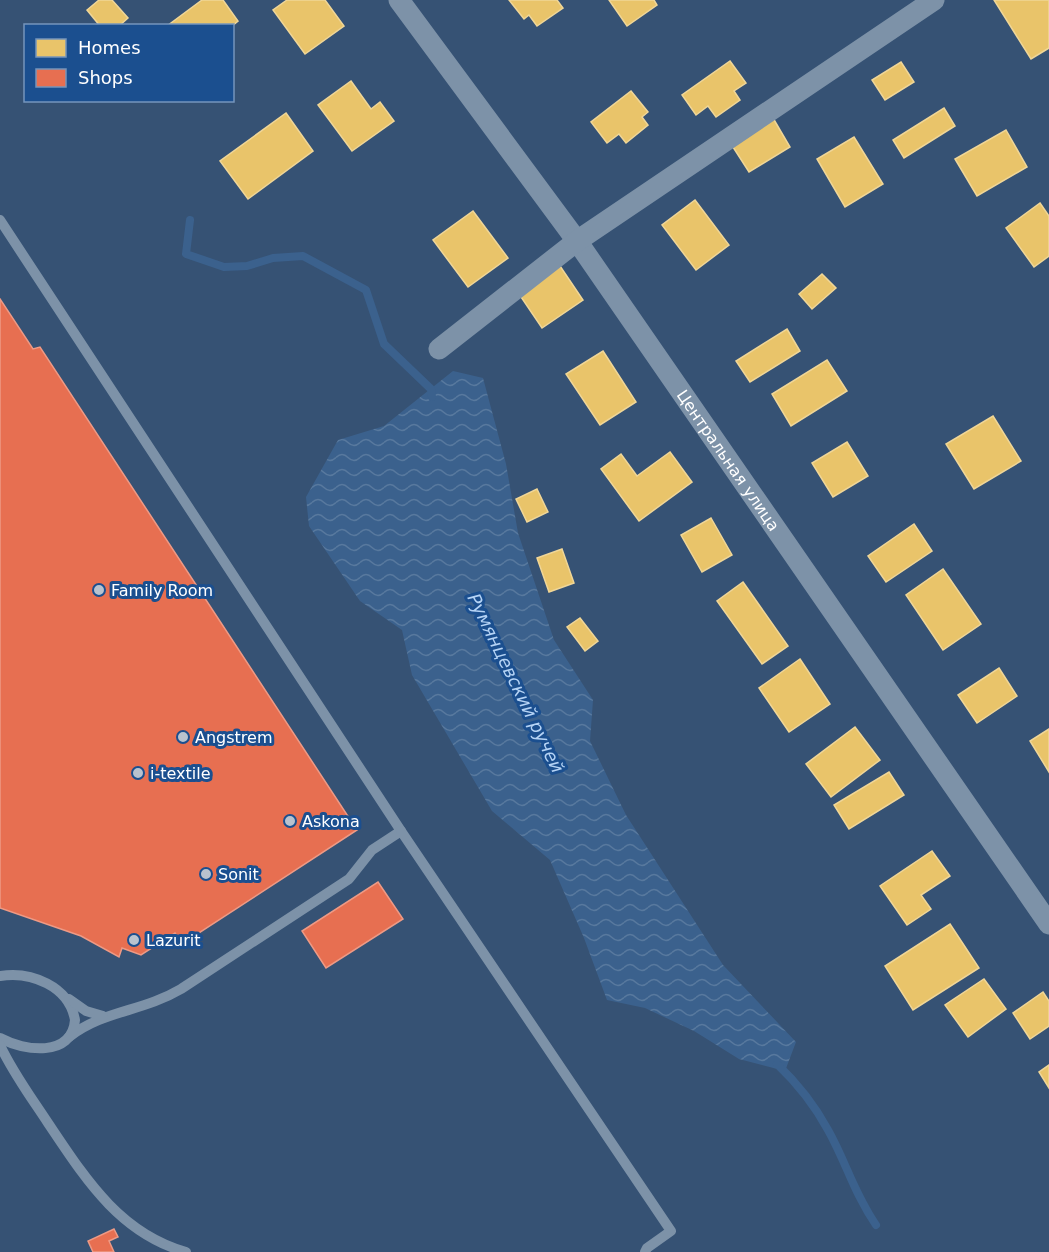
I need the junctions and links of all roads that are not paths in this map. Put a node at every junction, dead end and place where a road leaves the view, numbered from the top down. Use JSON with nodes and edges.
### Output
{"nodes":[{"id":1,"x":399,"y":0,"type":"edge"},
{"id":2,"x":934,"y":0,"type":"edge"},
{"id":3,"x":0,"y":220,"type":"edge"},
{"id":4,"x":577,"y":242,"type":"junction"},
{"id":5,"x":439,"y":349,"type":"dead end"},
{"id":6,"x":401,"y":831,"type":"junction"},
{"id":7,"x":1049,"y":924,"type":"edge"},
{"id":8,"x":4,"y":974,"type":"edge"},
{"id":9,"x":64,"y":996,"type":"junction"},
{"id":10,"x":103,"y":1016,"type":"junction"},
{"id":11,"x":69,"y":1037,"type":"junction"},
{"id":12,"x":0,"y":1038,"type":"edge"},
{"id":13,"x":0,"y":1045,"type":"edge"},
{"id":14,"x":163,"y":1249,"type":"edge"},
{"id":15,"x":186,"y":1252,"type":"edge"},
{"id":16,"x":645,"y":1252,"type":"edge"}],
"edges":[{"from":1,"to":4,"type":"street","name":"Центральная улица"},
{"from":2,"to":4,"type":"street"},
{"from":3,"to":6,"type":"lane"},
{"from":4,"to":5,"type":"street"},
{"from":4,"to":7,"type":"street","name":"Центральная улица"},
{"from":6,"to":10,"type":"lane"},
{"from":6,"to":16,"type":"lane"},
{"from":8,"to":9,"type":"lane"},
{"from":9,"to":10,"type":"lane"},
{"from":9,"to":11,"type":"lane"},
{"from":10,"to":11,"type":"lane"},
{"from":11,"to":12,"type":"lane"},
{"from":13,"to":14,"type":"lane"},
{"from":14,"to":15,"type":"lane"}]}
